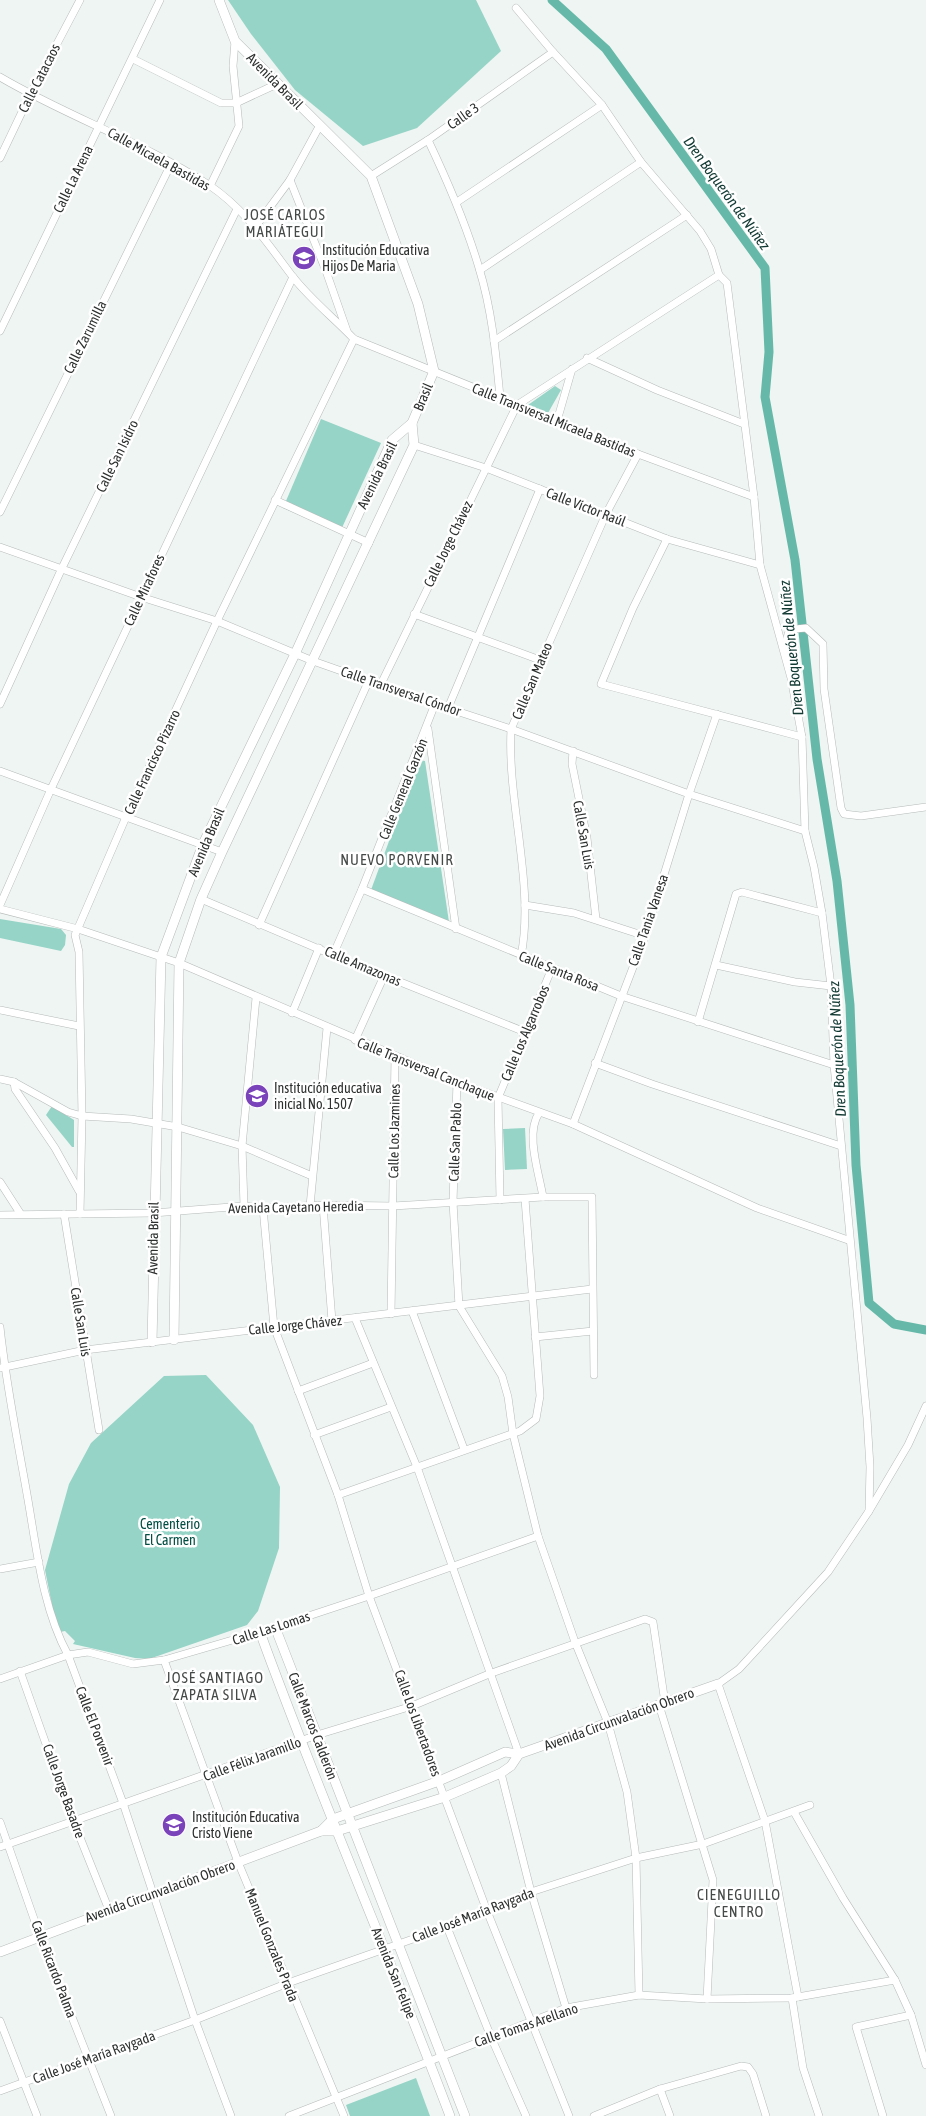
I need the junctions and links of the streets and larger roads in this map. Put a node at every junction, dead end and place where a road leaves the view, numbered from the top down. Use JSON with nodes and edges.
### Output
{"nodes":[{"id":1,"x":80,"y":0,"type":"edge"},
{"id":2,"x":160,"y":0,"type":"edge"},
{"id":3,"x":219,"y":0,"type":"edge"},
{"id":4,"x":516,"y":8,"type":"dead end"},
{"id":5,"x":235,"y":41,"type":"junction"},
{"id":6,"x":553,"y":52,"type":"junction"},
{"id":7,"x":133,"y":59,"type":"junction"},
{"id":8,"x":0,"y":78,"type":"edge"},
{"id":9,"x":277,"y":84,"type":"junction"},
{"id":10,"x":30,"y":95,"type":"junction"},
{"id":11,"x":236,"y":103,"type":"junction"},
{"id":12,"x":602,"y":105,"type":"junction"},
{"id":13,"x":320,"y":125,"type":"junction"},
{"id":14,"x":98,"y":126,"type":"junction"},
{"id":15,"x":428,"y":140,"type":"junction"},
{"id":16,"x":0,"y":158,"type":"edge"},
{"id":17,"x":641,"y":162,"type":"junction"},
{"id":18,"x":171,"y":164,"type":"junction"},
{"id":19,"x":371,"y":176,"type":"junction"},
{"id":20,"x":290,"y":180,"type":"junction"},
{"id":21,"x":210,"y":186,"type":"junction"},
{"id":22,"x":457,"y":202,"type":"junction"},
{"id":23,"x":237,"y":209,"type":"junction"},
{"id":24,"x":687,"y":215,"type":"junction"},
{"id":25,"x":256,"y":226,"type":"junction"},
{"id":26,"x":480,"y":270,"type":"junction"},
{"id":27,"x":719,"y":275,"type":"junction"},
{"id":28,"x":293,"y":277,"type":"junction"},
{"id":29,"x":0,"y":331,"type":"edge"},
{"id":30,"x":348,"y":332,"type":"junction"},
{"id":31,"x":354,"y":339,"type":"junction"},
{"id":32,"x":494,"y":342,"type":"junction"},
{"id":33,"x":587,"y":358,"type":"junction"},
{"id":34,"x":572,"y":369,"type":"junction"},
{"id":35,"x":434,"y":371,"type":"junction"},
{"id":36,"x":500,"y":397,"type":"junction"},
{"id":37,"x":517,"y":405,"type":"junction"},
{"id":38,"x":557,"y":421,"type":"junction"},
{"id":39,"x":412,"y":423,"type":"junction"},
{"id":40,"x":744,"y":424,"type":"junction"},
{"id":41,"x":414,"y":445,"type":"junction"},
{"id":42,"x":638,"y":454,"type":"junction"},
{"id":43,"x":486,"y":468,"type":"junction"},
{"id":44,"x":540,"y":489,"type":"junction"},
{"id":45,"x":754,"y":497,"type":"junction"},
{"id":46,"x":275,"y":500,"type":"junction"},
{"id":47,"x":0,"y":512,"type":"edge"},
{"id":48,"x":606,"y":514,"type":"junction"},
{"id":49,"x":349,"y":534,"type":"junction"},
{"id":50,"x":667,"y":539,"type":"junction"},
{"id":51,"x":369,"y":543,"type":"junction"},
{"id":52,"x":0,"y":547,"type":"edge"},
{"id":53,"x":760,"y":565,"type":"junction"},
{"id":54,"x":62,"y":568,"type":"junction"},
{"id":55,"x":141,"y":597,"type":"junction"},
{"id":56,"x":414,"y":614,"type":"junction"},
{"id":57,"x":217,"y":621,"type":"junction"},
{"id":58,"x":477,"y":639,"type":"junction"},
{"id":59,"x":295,"y":654,"type":"junction"},
{"id":60,"x":784,"y":654,"type":"junction"},
{"id":61,"x":540,"y":660,"type":"junction"},
{"id":62,"x":313,"y":661,"type":"junction"},
{"id":63,"x":369,"y":680,"type":"junction"},
{"id":64,"x":381,"y":684,"type":"junction"},
{"id":65,"x":0,"y":704,"type":"edge"},
{"id":66,"x":435,"y":704,"type":"junction"},
{"id":67,"x":448,"y":708,"type":"junction"},
{"id":68,"x":717,"y":714,"type":"junction"},
{"id":69,"x":428,"y":727,"type":"junction"},
{"id":70,"x":511,"y":729,"type":"junction"},
{"id":71,"x":802,"y":737,"type":"junction"},
{"id":72,"x":574,"y":751,"type":"junction"},
{"id":73,"x":0,"y":771,"type":"edge"},
{"id":74,"x":52,"y":789,"type":"junction"},
{"id":75,"x":689,"y":794,"type":"junction"},
{"id":76,"x":926,"y":807,"type":"edge"},
{"id":77,"x":126,"y":817,"type":"junction"},
{"id":78,"x":805,"y":831,"type":"junction"},
{"id":79,"x":203,"y":844,"type":"junction"},
{"id":80,"x":222,"y":852,"type":"junction"},
{"id":81,"x":362,"y":889,"type":"junction"},
{"id":82,"x":201,"y":899,"type":"junction"},
{"id":83,"x":525,"y":905,"type":"junction"},
{"id":84,"x":0,"y":907,"type":"edge"},
{"id":85,"x":822,"y":913,"type":"junction"},
{"id":86,"x":596,"y":919,"type":"junction"},
{"id":87,"x":260,"y":924,"type":"junction"},
{"id":88,"x":78,"y":929,"type":"junction"},
{"id":89,"x":456,"y":929,"type":"junction"},
{"id":90,"x":645,"y":936,"type":"junction"},
{"id":91,"x":319,"y":948,"type":"junction"},
{"id":92,"x":333,"y":955,"type":"junction"},
{"id":93,"x":521,"y":956,"type":"junction"},
{"id":94,"x":161,"y":957,"type":"junction"},
{"id":95,"x":179,"y":964,"type":"junction"},
{"id":96,"x":716,"y":965,"type":"junction"},
{"id":97,"x":552,"y":968,"type":"junction"},
{"id":98,"x":384,"y":976,"type":"junction"},
{"id":99,"x":831,"y":986,"type":"junction"},
{"id":100,"x":621,"y":996,"type":"junction"},
{"id":101,"x":256,"y":998,"type":"junction"},
{"id":102,"x":0,"y":1010,"type":"edge"},
{"id":103,"x":292,"y":1012,"type":"junction"},
{"id":104,"x":698,"y":1022,"type":"junction"},
{"id":105,"x":79,"y":1026,"type":"junction"},
{"id":106,"x":327,"y":1028,"type":"junction"},
{"id":107,"x":525,"y":1032,"type":"junction"},
{"id":108,"x":355,"y":1040,"type":"junction"},
{"id":109,"x":395,"y":1056,"type":"junction"},
{"id":110,"x":595,"y":1063,"type":"junction"},
{"id":111,"x":834,"y":1066,"type":"junction"},
{"id":112,"x":0,"y":1079,"type":"edge"},
{"id":113,"x":14,"y":1082,"type":"junction"},
{"id":114,"x":457,"y":1082,"type":"junction"},
{"id":115,"x":498,"y":1098,"type":"junction"},
{"id":116,"x":540,"y":1113,"type":"junction"},
{"id":117,"x":82,"y":1116,"type":"junction"},
{"id":118,"x":157,"y":1124,"type":"junction"},
{"id":119,"x":572,"y":1124,"type":"junction"},
{"id":120,"x":178,"y":1127,"type":"junction"},
{"id":121,"x":242,"y":1146,"type":"junction"},
{"id":122,"x":841,"y":1146,"type":"junction"},
{"id":123,"x":312,"y":1176,"type":"junction"},
{"id":124,"x":0,"y":1182,"type":"edge"},
{"id":125,"x":79,"y":1192,"type":"junction"},
{"id":126,"x":543,"y":1197,"type":"junction"},
{"id":127,"x":525,"y":1198,"type":"junction"},
{"id":128,"x":500,"y":1200,"type":"junction"},
{"id":129,"x":453,"y":1202,"type":"junction"},
{"id":130,"x":244,"y":1206,"type":"junction"},
{"id":131,"x":310,"y":1206,"type":"junction"},
{"id":132,"x":323,"y":1206,"type":"junction"},
{"id":133,"x":393,"y":1206,"type":"junction"},
{"id":134,"x":262,"y":1208,"type":"junction"},
{"id":135,"x":177,"y":1211,"type":"junction"},
{"id":136,"x":20,"y":1213,"type":"junction"},
{"id":137,"x":153,"y":1213,"type":"junction"},
{"id":138,"x":0,"y":1214,"type":"edge"},
{"id":139,"x":64,"y":1214,"type":"junction"},
{"id":140,"x":80,"y":1214,"type":"junction"},
{"id":141,"x":848,"y":1240,"type":"junction"},
{"id":142,"x":592,"y":1289,"type":"junction"},
{"id":143,"x":532,"y":1296,"type":"junction"},
{"id":144,"x":459,"y":1306,"type":"junction"},
{"id":145,"x":412,"y":1311,"type":"junction"},
{"id":146,"x":392,"y":1314,"type":"junction"},
{"id":147,"x":355,"y":1318,"type":"junction"},
{"id":148,"x":332,"y":1321,"type":"junction"},
{"id":149,"x":0,"y":1326,"type":"edge"},
{"id":150,"x":274,"y":1326,"type":"junction"},
{"id":151,"x":593,"y":1331,"type":"junction"},
{"id":152,"x":535,"y":1337,"type":"junction"},
{"id":153,"x":174,"y":1340,"type":"junction"},
{"id":154,"x":152,"y":1342,"type":"junction"},
{"id":155,"x":85,"y":1350,"type":"junction"},
{"id":156,"x":373,"y":1364,"type":"junction"},
{"id":157,"x":2,"y":1367,"type":"edge"},
{"id":158,"x":594,"y":1375,"type":"dead end"},
{"id":159,"x":298,"y":1390,"type":"junction"},
{"id":160,"x":926,"y":1406,"type":"edge"},
{"id":161,"x":391,"y":1407,"type":"junction"},
{"id":162,"x":99,"y":1430,"type":"dead end"},
{"id":163,"x":513,"y":1434,"type":"junction"},
{"id":164,"x":314,"y":1435,"type":"junction"},
{"id":165,"x":464,"y":1449,"type":"junction"},
{"id":166,"x":417,"y":1467,"type":"junction"},
{"id":167,"x":338,"y":1495,"type":"junction"},
{"id":168,"x":869,"y":1511,"type":"junction"},
{"id":169,"x":538,"y":1536,"type":"junction"},
{"id":170,"x":39,"y":1562,"type":"junction"},
{"id":171,"x":452,"y":1567,"type":"junction"},
{"id":172,"x":0,"y":1569,"type":"edge"},
{"id":173,"x":369,"y":1596,"type":"junction"},
{"id":174,"x":275,"y":1627,"type":"junction"},
{"id":175,"x":260,"y":1632,"type":"junction"},
{"id":176,"x":575,"y":1642,"type":"junction"},
{"id":177,"x":68,"y":1655,"type":"junction"},
{"id":178,"x":164,"y":1660,"type":"junction"},
{"id":179,"x":20,"y":1671,"type":"junction"},
{"id":180,"x":489,"y":1674,"type":"junction"},
{"id":181,"x":0,"y":1679,"type":"edge"},
{"id":182,"x":718,"y":1684,"type":"junction"},
{"id":183,"x":662,"y":1704,"type":"junction"},
{"id":184,"x":412,"y":1706,"type":"junction"},
{"id":185,"x":608,"y":1723,"type":"junction"},
{"id":186,"x":317,"y":1735,"type":"junction"},
{"id":187,"x":300,"y":1742,"type":"junction"},
{"id":188,"x":520,"y":1754,"type":"junction"},
{"id":189,"x":501,"y":1773,"type":"junction"},
{"id":190,"x":207,"y":1775,"type":"junction"},
{"id":191,"x":439,"y":1780,"type":"junction"},
{"id":192,"x":445,"y":1797,"type":"junction"},
{"id":193,"x":123,"y":1803,"type":"junction"},
{"id":194,"x":810,"y":1805,"type":"dead end"},
{"id":195,"x":794,"y":1812,"type":"junction"},
{"id":196,"x":348,"y":1813,"type":"junction"},
{"id":197,"x":332,"y":1819,"type":"junction"},
{"id":198,"x":74,"y":1820,"type":"junction"},
{"id":199,"x":764,"y":1821,"type":"junction"},
{"id":200,"x":0,"y":1822,"type":"edge"},
{"id":201,"x":352,"y":1826,"type":"junction"},
{"id":202,"x":337,"y":1830,"type":"junction"},
{"id":203,"x":321,"y":1831,"type":"junction"},
{"id":204,"x":9,"y":1844,"type":"junction"},
{"id":205,"x":703,"y":1844,"type":"junction"},
{"id":206,"x":0,"y":1847,"type":"edge"},
{"id":207,"x":636,"y":1858,"type":"junction"},
{"id":208,"x":238,"y":1862,"type":"junction"},
{"id":209,"x":531,"y":1892,"type":"junction"},
{"id":210,"x":154,"y":1893,"type":"junction"},
{"id":211,"x":109,"y":1910,"type":"junction"},
{"id":212,"x":487,"y":1911,"type":"junction"},
{"id":213,"x":447,"y":1926,"type":"junction"},
{"id":214,"x":40,"y":1936,"type":"junction"},
{"id":215,"x":397,"y":1944,"type":"junction"},
{"id":216,"x":385,"y":1948,"type":"junction"},
{"id":217,"x":0,"y":1952,"type":"edge"},
{"id":218,"x":894,"y":1980,"type":"junction"},
{"id":219,"x":288,"y":1983,"type":"junction"},
{"id":220,"x":639,"y":1995,"type":"junction"},
{"id":221,"x":795,"y":1997,"type":"junction"},
{"id":222,"x":707,"y":1999,"type":"junction"},
{"id":223,"x":566,"y":2008,"type":"junction"},
{"id":224,"x":911,"y":2015,"type":"junction"},
{"id":225,"x":195,"y":2020,"type":"junction"},
{"id":226,"x":0,"y":2021,"type":"edge"},
{"id":227,"x":531,"y":2022,"type":"junction"},
{"id":228,"x":491,"y":2037,"type":"junction"},
{"id":229,"x":442,"y":2056,"type":"junction"},
{"id":230,"x":89,"y":2058,"type":"junction"},
{"id":231,"x":429,"y":2060,"type":"junction"},
{"id":232,"x":926,"y":2065,"type":"edge"},
{"id":233,"x":24,"y":2082,"type":"junction"},
{"id":234,"x":660,"y":2089,"type":"junction"},
{"id":235,"x":0,"y":2091,"type":"edge"},
{"id":236,"x":337,"y":2099,"type":"junction"},
{"id":237,"x":37,"y":2116,"type":"edge"},
{"id":238,"x":111,"y":2116,"type":"edge"},
{"id":239,"x":231,"y":2116,"type":"edge"},
{"id":240,"x":289,"y":2116,"type":"edge"},
{"id":241,"x":344,"y":2116,"type":"edge"},
{"id":242,"x":450,"y":2116,"type":"edge"},
{"id":243,"x":464,"y":2116,"type":"edge"},
{"id":244,"x":526,"y":2116,"type":"edge"},
{"id":245,"x":569,"y":2116,"type":"edge"},
{"id":246,"x":594,"y":2116,"type":"edge"},
{"id":247,"x":670,"y":2116,"type":"edge"},
{"id":248,"x":766,"y":2116,"type":"edge"},
{"id":249,"x":819,"y":2116,"type":"edge"},
{"id":250,"x":883,"y":2116,"type":"edge"}],
"edges":[{"from":1,"to":10,"type":"street","name":"Calle Catacaos"},
{"from":2,"to":7,"type":"street","name":"Calle La Arena"},
{"from":3,"to":5,"type":"street","name":"Avenida Brasil"},
{"from":4,"to":6,"type":"street"},
{"from":5,"to":9,"type":"street","name":"Avenida Brasil"},
{"from":5,"to":11,"type":"street"},
{"from":6,"to":12,"type":"street"},
{"from":6,"to":15,"type":"street","name":"Calle 3"},
{"from":7,"to":11,"type":"street"},
{"from":7,"to":14,"type":"street","name":"Calle La Arena"},
{"from":8,"to":10,"type":"street","name":"Calle Micaela Bastidas"},
{"from":9,"to":11,"type":"street"},
{"from":9,"to":13,"type":"street","name":"Avenida Brasil"},
{"from":10,"to":14,"type":"street","name":"Calle Micaela Bastidas"},
{"from":10,"to":16,"type":"street","name":"Calle Catacaos"},
{"from":11,"to":21,"type":"street"},
{"from":12,"to":17,"type":"street"},
{"from":12,"to":22,"type":"street"},
{"from":13,"to":19,"type":"street","name":"Avenida Brasil"},
{"from":13,"to":20,"type":"street"},
{"from":14,"to":18,"type":"street","name":"Calle Micaela Bastidas"},
{"from":14,"to":29,"type":"street","name":"Calle La Arena"},
{"from":15,"to":19,"type":"street","name":"Calle 3"},
{"from":15,"to":22,"type":"street"},
{"from":17,"to":24,"type":"street"},
{"from":17,"to":26,"type":"street"},
{"from":18,"to":21,"type":"street","name":"Calle Micaela Bastidas"},
{"from":18,"to":47,"type":"street","name":"Calle Zarumilla"},
{"from":19,"to":35,"type":"street","name":"Avenida Brasil"},
{"from":20,"to":25,"type":"street"},
{"from":20,"to":30,"type":"street"},
{"from":21,"to":23,"type":"street","name":"Calle Micaela Bastidas"},
{"from":22,"to":26,"type":"street"},
{"from":23,"to":25,"type":"street","name":"Calle Micaela Bastidas"},
{"from":23,"to":54,"type":"street","name":"Calle San Isidro"},
{"from":24,"to":27,"type":"street"},
{"from":24,"to":32,"type":"street"},
{"from":25,"to":28,"type":"street","name":"Calle Micaela Bastidas"},
{"from":26,"to":32,"type":"street"},
{"from":27,"to":33,"type":"street"},
{"from":27,"to":40,"type":"street"},
{"from":28,"to":30,"type":"street","name":"Calle Micaela Bastidas"},
{"from":28,"to":55,"type":"street","name":"Calle Mirafores"},
{"from":30,"to":31,"type":"street","name":"Calle Micaela Bastidas"},
{"from":31,"to":35,"type":"street","name":"Calle Transversal Micaela Bastidas"},
{"from":31,"to":46,"type":"street","name":"Calle Francisco Pizarro"},
{"from":32,"to":36,"type":"street"},
{"from":33,"to":34,"type":"street"},
{"from":33,"to":40,"type":"street"},
{"from":34,"to":37,"type":"street"},
{"from":34,"to":38,"type":"street"},
{"from":35,"to":36,"type":"street","name":"Calle Transversal Micaela Bastidas"},
{"from":35,"to":39,"type":"street","name":"Brasil"},
{"from":36,"to":37,"type":"street","name":"Calle Transversal Micaela Bastidas"},
{"from":37,"to":38,"type":"street","name":"Calle Transversal Micaela Bastidas"},
{"from":37,"to":43,"type":"street","name":"Calle Jorge Chávez"},
{"from":38,"to":42,"type":"street","name":"Calle Transversal Micaela Bastidas"},
{"from":39,"to":41,"type":"street","name":"Avenida Brasil"},
{"from":39,"to":49,"type":"street","name":"Avenida Brasil"},
{"from":40,"to":45,"type":"street"},
{"from":41,"to":43,"type":"street","name":"Calle Víctor Raúl"},
{"from":41,"to":51,"type":"street","name":"Avenida Brasil"},
{"from":42,"to":45,"type":"street","name":"Calle Transversal Micaela Bastidas"},
{"from":42,"to":48,"type":"street","name":"Calle San Mateo"},
{"from":43,"to":44,"type":"street","name":"Calle Víctor Raúl"},
{"from":43,"to":56,"type":"street","name":"Calle Jorge Chávez"},
{"from":44,"to":48,"type":"street","name":"Calle Víctor Raúl"},
{"from":44,"to":58,"type":"street"},
{"from":45,"to":53,"type":"street"},
{"from":46,"to":49,"type":"street"},
{"from":46,"to":57,"type":"street","name":"Calle Francisco Pizarro"},
{"from":48,"to":50,"type":"street","name":"Calle Víctor Raúl"},
{"from":48,"to":61,"type":"street","name":"Calle San Mateo"},
{"from":49,"to":51,"type":"street"},
{"from":49,"to":59,"type":"street","name":"Avenida Brasil"},
{"from":50,"to":53,"type":"street","name":"Calle Víctor Raúl"},
{"from":50,"to":68,"type":"street"},
{"from":51,"to":62,"type":"street","name":"Avenida Brasil"},
{"from":52,"to":54,"type":"street","name":"Calle Transversal Cóndor"},
{"from":53,"to":60,"type":"street"},
{"from":54,"to":55,"type":"street","name":"Calle Transversal Cóndor"},
{"from":54,"to":65,"type":"street","name":"Calle San Isidro"},
{"from":55,"to":57,"type":"street","name":"Calle Transversal Cóndor"},
{"from":55,"to":74,"type":"street","name":"Calle Mirafores"},
{"from":56,"to":58,"type":"street"},
{"from":56,"to":64,"type":"street","name":"Calle Jorge Chávez"},
{"from":57,"to":59,"type":"street","name":"Calle Transversal Cóndor"},
{"from":57,"to":77,"type":"street","name":"Calle Francisco Pizarro"},
{"from":58,"to":61,"type":"street"},
{"from":58,"to":67,"type":"street"},
{"from":59,"to":62,"type":"street","name":"Calle Transversal Cóndor"},
{"from":59,"to":79,"type":"street","name":"Avenida Brasil"},
{"from":60,"to":71,"type":"street"},
{"from":60,"to":76,"type":"street"},
{"from":61,"to":70,"type":"street","name":"Calle San Mateo"},
{"from":62,"to":63,"type":"street","name":"Calle Transversal Cóndor"},
{"from":62,"to":80,"type":"street","name":"Avenida Brasil"},
{"from":63,"to":64,"type":"street","name":"Calle Transversal Cóndor"},
{"from":63,"to":87,"type":"street"},
{"from":64,"to":66,"type":"street","name":"Calle Transversal Cóndor"},
{"from":66,"to":67,"type":"street","name":"Calle Transversal Cóndor"},
{"from":66,"to":69,"type":"street","name":"Calle General Garzón"},
{"from":67,"to":70,"type":"street","name":"Calle Transversal Cóndor"},
{"from":68,"to":71,"type":"street"},
{"from":68,"to":75,"type":"street","name":"Calle Tania Vanesa"},
{"from":69,"to":81,"type":"street","name":"Calle General Garzón"},
{"from":69,"to":89,"type":"street"},
{"from":70,"to":72,"type":"street","name":"Calle Transversal Cóndor"},
{"from":70,"to":83,"type":"street","name":"Calle San Mateo"},
{"from":71,"to":78,"type":"street"},
{"from":72,"to":75,"type":"street","name":"Calle Transversal Cóndor"},
{"from":72,"to":86,"type":"street","name":"Calle San Luis"},
{"from":73,"to":74,"type":"street"},
{"from":74,"to":77,"type":"street"},
{"from":74,"to":84,"type":"street","name":"Calle Mirafores"},
{"from":75,"to":78,"type":"street","name":"Calle Transversal Cóndor"},
{"from":75,"to":90,"type":"street","name":"Calle Tania Vanesa"},
{"from":77,"to":79,"type":"street"},
{"from":77,"to":88,"type":"street","name":"Calle Francisco Pizarro"},
{"from":78,"to":85,"type":"street"},
{"from":79,"to":80,"type":"street"},
{"from":79,"to":94,"type":"street","name":"Avenida Brasil"},
{"from":80,"to":82,"type":"street","name":"Avenida Brasil"},
{"from":81,"to":89,"type":"street","name":"Calle Santa Rosa"},
{"from":81,"to":92,"type":"street","name":"Calle General Garzón"},
{"from":82,"to":87,"type":"street","name":"Calle Amazonas"},
{"from":82,"to":95,"type":"street","name":"Avenida Brasil"},
{"from":83,"to":86,"type":"street"},
{"from":83,"to":93,"type":"street","name":"Calle San Mateo"},
{"from":84,"to":88,"type":"street","name":"Calle Transversal Canchaque"},
{"from":85,"to":96,"type":"street"},
{"from":85,"to":99,"type":"street"},
{"from":86,"to":90,"type":"street"},
{"from":87,"to":91,"type":"street","name":"Calle Amazonas"},
{"from":88,"to":94,"type":"street","name":"Calle Transversal Canchaque"},
{"from":88,"to":105,"type":"street","name":"Calle Francisco Pizarro"},
{"from":89,"to":93,"type":"street","name":"Calle Santa Rosa"},
{"from":90,"to":100,"type":"street","name":"Calle Tania Vanesa"},
{"from":91,"to":92,"type":"street","name":"Calle Amazonas"},
{"from":91,"to":103,"type":"street"},
{"from":92,"to":98,"type":"street","name":"Calle Amazonas"},
{"from":93,"to":97,"type":"street","name":"Calle Santa Rosa"},
{"from":94,"to":95,"type":"street","name":"Calle Transversal Canchaque"},
{"from":94,"to":118,"type":"street","name":"Avenida Brasil"},
{"from":95,"to":101,"type":"street","name":"Calle Transversal Canchaque"},
{"from":95,"to":120,"type":"street","name":"Avenida Brasil"},
{"from":96,"to":99,"type":"street"},
{"from":96,"to":104,"type":"street"},
{"from":97,"to":100,"type":"street","name":"Calle Santa Rosa"},
{"from":97,"to":107,"type":"street","name":"Calle Los Algarrobos"},
{"from":98,"to":107,"type":"street","name":"Calle Amazonas"},
{"from":98,"to":108,"type":"street"},
{"from":99,"to":111,"type":"street"},
{"from":100,"to":104,"type":"street","name":"Calle Santa Rosa"},
{"from":100,"to":110,"type":"street","name":"Calle Tania Vanesa"},
{"from":101,"to":103,"type":"street","name":"Calle Transversal Canchaque"},
{"from":101,"to":121,"type":"street"},
{"from":102,"to":105,"type":"street"},
{"from":103,"to":106,"type":"street","name":"Calle Transversal Canchaque"},
{"from":104,"to":111,"type":"street","name":"Calle Santa Rosa"},
{"from":105,"to":117,"type":"street","name":"Calle Francisco Pizarro"},
{"from":106,"to":108,"type":"street","name":"Calle Transversal Canchaque"},
{"from":106,"to":123,"type":"street"},
{"from":107,"to":115,"type":"street","name":"Calle Los Algarrobos"},
{"from":108,"to":109,"type":"street","name":"Calle Transversal Canchaque"},
{"from":109,"to":114,"type":"street","name":"Calle Transversal Canchaque"},
{"from":109,"to":133,"type":"street","name":"Calle Los Jazmines"},
{"from":110,"to":119,"type":"street","name":"Calle Tania Vanesa"},
{"from":110,"to":122,"type":"street"},
{"from":111,"to":122,"type":"street"},
{"from":112,"to":113,"type":"street"},
{"from":113,"to":117,"type":"street"},
{"from":113,"to":125,"type":"street"},
{"from":114,"to":115,"type":"street","name":"Calle Transversal Canchaque"},
{"from":114,"to":129,"type":"street","name":"Calle San Pablo"},
{"from":115,"to":116,"type":"street","name":"Calle Transversal Canchaque"},
{"from":115,"to":128,"type":"street"},
{"from":116,"to":119,"type":"street","name":"Calle Transversal Canchaque"},
{"from":116,"to":126,"type":"street"},
{"from":117,"to":118,"type":"street"},
{"from":117,"to":125,"type":"street","name":"Calle Francisco Pizarro"},
{"from":118,"to":120,"type":"street"},
{"from":118,"to":137,"type":"street","name":"Avenida Brasil"},
{"from":119,"to":141,"type":"street","name":"Calle Transversal Canchaque"},
{"from":120,"to":121,"type":"street"},
{"from":120,"to":135,"type":"street","name":"Avenida Brasil"},
{"from":121,"to":123,"type":"street"},
{"from":121,"to":130,"type":"street"},
{"from":122,"to":141,"type":"street"},
{"from":123,"to":131,"type":"street"},
{"from":124,"to":136,"type":"street"},
{"from":125,"to":140,"type":"street","name":"Calle Francisco Pizarro"},
{"from":126,"to":127,"type":"street","name":"Avenida Cayetano Heredia"},
{"from":126,"to":142,"type":"street","name":"Avenida Cayetano Heredia"},
{"from":127,"to":128,"type":"street","name":"Avenida Cayetano Heredia"},
{"from":127,"to":143,"type":"street"},
{"from":128,"to":129,"type":"street","name":"Avenida Cayetano Heredia"},
{"from":129,"to":133,"type":"street","name":"Avenida Cayetano Heredia"},
{"from":129,"to":144,"type":"street","name":"Calle San Pablo"},
{"from":130,"to":134,"type":"street","name":"Avenida Cayetano Heredia"},
{"from":130,"to":135,"type":"street","name":"Avenida Cayetano Heredia"},
{"from":131,"to":132,"type":"street","name":"Avenida Cayetano Heredia"},
{"from":131,"to":134,"type":"street","name":"Avenida Cayetano Heredia"},
{"from":132,"to":133,"type":"street","name":"Avenida Cayetano Heredia"},
{"from":132,"to":148,"type":"street"},
{"from":133,"to":146,"type":"street","name":"Calle Los Jazmines"},
{"from":134,"to":150,"type":"street","name":"Calle Los Libertadores"},
{"from":135,"to":137,"type":"street","name":"Avenida Cayetano Heredia"},
{"from":135,"to":153,"type":"street","name":"Avenida Brasil"},
{"from":136,"to":138,"type":"street","name":"Avenida Cayetano Heredia"},
{"from":136,"to":139,"type":"street","name":"Avenida Cayetano Heredia"},
{"from":137,"to":140,"type":"street","name":"Avenida Cayetano Heredia"},
{"from":137,"to":154,"type":"street","name":"Avenida Brasil"},
{"from":139,"to":140,"type":"street","name":"Avenida Cayetano Heredia"},
{"from":139,"to":155,"type":"street","name":"Calle San Luis"},
{"from":141,"to":168,"type":"street"},
{"from":142,"to":143,"type":"street","name":"Calle Jorge Chávez"},
{"from":142,"to":151,"type":"street"},
{"from":143,"to":144,"type":"street","name":"Calle Jorge Chávez"},
{"from":143,"to":152,"type":"street"},
{"from":144,"to":145,"type":"street","name":"Calle Jorge Chávez"},
{"from":144,"to":163,"type":"street"},
{"from":145,"to":146,"type":"street","name":"Calle Jorge Chávez"},
{"from":145,"to":165,"type":"street"},
{"from":146,"to":147,"type":"street","name":"Calle Jorge Chávez"},
{"from":147,"to":148,"type":"street","name":"Calle Jorge Chávez"},
{"from":147,"to":156,"type":"street"},
{"from":148,"to":150,"type":"street","name":"Calle Jorge Chávez"},
{"from":149,"to":157,"type":"street","name":"Calle El Porvenir"},
{"from":150,"to":153,"type":"street","name":"Calle Jorge Chávez"},
{"from":150,"to":159,"type":"street","name":"Calle Los Libertadores"},
{"from":151,"to":152,"type":"street"},
{"from":151,"to":158,"type":"street"},
{"from":152,"to":163,"type":"street"},
{"from":153,"to":154,"type":"street","name":"Calle Jorge Chávez"},
{"from":154,"to":155,"type":"street","name":"Calle Jorge Chávez"},
{"from":155,"to":157,"type":"street","name":"Calle Jorge Chávez"},
{"from":155,"to":162,"type":"street","name":"Calle San Luis"},
{"from":156,"to":159,"type":"street"},
{"from":156,"to":161,"type":"street"},
{"from":157,"to":170,"type":"street","name":"Calle El Porvenir"},
{"from":159,"to":164,"type":"street","name":"Calle Los Libertadores"},
{"from":160,"to":168,"type":"street"},
{"from":161,"to":164,"type":"street"},
{"from":161,"to":166,"type":"street"},
{"from":163,"to":165,"type":"street"},
{"from":163,"to":169,"type":"street"},
{"from":164,"to":167,"type":"street","name":"Calle Los Libertadores"},
{"from":165,"to":166,"type":"street"},
{"from":166,"to":167,"type":"street"},
{"from":166,"to":171,"type":"street"},
{"from":167,"to":173,"type":"street","name":"Calle Los Libertadores"},
{"from":168,"to":182,"type":"street"},
{"from":169,"to":171,"type":"street","name":"Calle Las Lomas"},
{"from":169,"to":176,"type":"street"},
{"from":170,"to":172,"type":"street"},
{"from":170,"to":177,"type":"street","name":"Calle El Porvenir"},
{"from":171,"to":173,"type":"street","name":"Calle Las Lomas"},
{"from":171,"to":180,"type":"street"},
{"from":173,"to":174,"type":"street","name":"Calle Las Lomas"},
{"from":173,"to":184,"type":"street","name":"Calle Los Libertadores"},
{"from":174,"to":175,"type":"street","name":"Calle Las Lomas"},
{"from":174,"to":186,"type":"street","name":"Calle Marcos Calderón"},
{"from":175,"to":178,"type":"street","name":"Calle Las Lomas"},
{"from":175,"to":187,"type":"street","name":"Calle Marcos Calderón"},
{"from":176,"to":180,"type":"street","name":"Calle Félix Jaramillo"},
{"from":176,"to":183,"type":"street","name":"Calle Félix Jaramillo"},
{"from":176,"to":185,"type":"street"},
{"from":177,"to":178,"type":"street","name":"Calle Las Lomas"},
{"from":177,"to":179,"type":"street","name":"Calle Las Lomas"},
{"from":177,"to":193,"type":"street","name":"Calle El Porvenir"},
{"from":178,"to":190,"type":"street","name":"Manuel Gonzales Prada"},
{"from":179,"to":181,"type":"street","name":"Calle Las Lomas"},
{"from":179,"to":198,"type":"street","name":"Calle Jorge Basadre"},
{"from":180,"to":184,"type":"street","name":"Calle Félix Jaramillo"},
{"from":180,"to":188,"type":"street"},
{"from":182,"to":183,"type":"street","name":"Avenida Circunvalación Obrero"},
{"from":182,"to":199,"type":"street"},
{"from":183,"to":185,"type":"street","name":"Avenida Circunvalación Obrero"},
{"from":183,"to":205,"type":"street"},
{"from":184,"to":186,"type":"street","name":"Calle Félix Jaramillo"},
{"from":184,"to":191,"type":"street","name":"Calle Los Libertadores"},
{"from":185,"to":188,"type":"street","name":"Avenida Circunvalación Obrero"},
{"from":185,"to":207,"type":"street"},
{"from":186,"to":187,"type":"street","name":"Calle Félix Jaramillo"},
{"from":186,"to":196,"type":"street","name":"Calle Marcos Calderón"},
{"from":187,"to":190,"type":"street","name":"Calle Félix Jaramillo"},
{"from":187,"to":197,"type":"street","name":"Calle Marcos Calderón"},
{"from":188,"to":189,"type":"street","name":"Avenida Circunvalación Obrero"},
{"from":188,"to":191,"type":"street","name":"Avenida Circunvalación Obrero"},
{"from":189,"to":192,"type":"street","name":"Avenida Circunvalación Obrero"},
{"from":189,"to":209,"type":"street"},
{"from":190,"to":193,"type":"street","name":"Calle Félix Jaramillo"},
{"from":190,"to":208,"type":"street","name":"Manuel Gonzales Prada"},
{"from":191,"to":192,"type":"street","name":"Calle Los Libertadores"},
{"from":191,"to":196,"type":"street","name":"Avenida Circunvalación Obrero"},
{"from":192,"to":201,"type":"street","name":"Avenida Circunvalación Obrero"},
{"from":192,"to":212,"type":"street","name":"Calle Los Libertadores"},
{"from":193,"to":198,"type":"street","name":"Calle Félix Jaramillo"},
{"from":193,"to":210,"type":"street","name":"Calle El Porvenir"},
{"from":194,"to":195,"type":"street","name":"Calle José María Raygada"},
{"from":195,"to":199,"type":"street","name":"Calle José María Raygada"},
{"from":195,"to":218,"type":"street"},
{"from":196,"to":197,"type":"street","name":"Avenida Circunvalación Obrero"},
{"from":196,"to":201,"type":"street","name":"Calle Marcos Calderón"},
{"from":197,"to":202,"type":"street","name":"Calle Marcos Calderón"},
{"from":197,"to":203,"type":"street","name":"Avenida Circunvalación Obrero"},
{"from":198,"to":204,"type":"street","name":"Calle Félix Jaramillo"},
{"from":198,"to":211,"type":"street","name":"Calle Jorge Basadre"},
{"from":199,"to":205,"type":"street","name":"Calle José María Raygada"},
{"from":199,"to":221,"type":"street"},
{"from":200,"to":204,"type":"street","name":"Calle Ricardo Palma"},
{"from":201,"to":202,"type":"street","name":"Avenida Circunvalación Obrero"},
{"from":201,"to":215,"type":"street","name":"Avenida San Felipe"},
{"from":202,"to":203,"type":"street","name":"Avenida Circunvalación Obrero"},
{"from":202,"to":216,"type":"street","name":"Avenida San Felipe"},
{"from":203,"to":208,"type":"street","name":"Avenida Circunvalación Obrero"},
{"from":204,"to":206,"type":"street","name":"Calle Félix Jaramillo"},
{"from":204,"to":214,"type":"street","name":"Calle Ricardo Palma"},
{"from":205,"to":207,"type":"street","name":"Calle José María Raygada"},
{"from":205,"to":222,"type":"street"},
{"from":207,"to":209,"type":"street","name":"Calle José María Raygada"},
{"from":207,"to":220,"type":"street"},
{"from":208,"to":210,"type":"street","name":"Avenida Circunvalación Obrero"},
{"from":208,"to":219,"type":"street","name":"Manuel Gonzales Prada"},
{"from":209,"to":212,"type":"street","name":"Calle José María Raygada"},
{"from":209,"to":223,"type":"street"},
{"from":210,"to":211,"type":"street","name":"Avenida Circunvalación Obrero"},
{"from":210,"to":225,"type":"street","name":"Calle El Porvenir"},
{"from":211,"to":214,"type":"street","name":"Avenida Circunvalación Obrero"},
{"from":212,"to":213,"type":"street","name":"Calle José María Raygada"},
{"from":212,"to":227,"type":"street","name":"Calle Los Libertadores"},
{"from":213,"to":215,"type":"street","name":"Calle José María Raygada"},
{"from":213,"to":228,"type":"street"},
{"from":214,"to":217,"type":"street","name":"Avenida Circunvalación Obrero"},
{"from":214,"to":230,"type":"street","name":"Calle Ricardo Palma"},
{"from":215,"to":216,"type":"street","name":"Calle José María Raygada"},
{"from":215,"to":229,"type":"street","name":"Avenida San Felipe"},
{"from":216,"to":219,"type":"street","name":"Calle José María Raygada"},
{"from":216,"to":231,"type":"street","name":"Avenida San Felipe"},
{"from":218,"to":221,"type":"street","name":"Calle Tomas Arellano"},
{"from":218,"to":224,"type":"street"},
{"from":219,"to":225,"type":"street","name":"Calle José María Raygada"},
{"from":219,"to":236,"type":"street","name":"Manuel Gonzales Prada"},
{"from":220,"to":222,"type":"street","name":"Calle Tomas Arellano"},
{"from":220,"to":223,"type":"street","name":"Calle Tomas Arellano"},
{"from":221,"to":222,"type":"street","name":"Calle Tomas Arellano"},
{"from":221,"to":249,"type":"street"},
{"from":223,"to":227,"type":"street","name":"Calle Tomas Arellano"},
{"from":224,"to":232,"type":"street"},
{"from":224,"to":250,"type":"street"},
{"from":225,"to":230,"type":"street","name":"Calle José María Raygada"},
{"from":225,"to":239,"type":"street","name":"Calle El Porvenir"},
{"from":226,"to":233,"type":"street"},
{"from":227,"to":228,"type":"street","name":"Calle Tomas Arellano"},
{"from":227,"to":245,"type":"street","name":"Calle Los Libertadores"},
{"from":228,"to":229,"type":"street","name":"Calle Tomas Arellano"},
{"from":228,"to":244,"type":"street"},
{"from":229,"to":231,"type":"street","name":"Calle Tomas Arellano"},
{"from":229,"to":243,"type":"street","name":"Avenida San Felipe"},
{"from":230,"to":233,"type":"street","name":"Calle José María Raygada"},
{"from":230,"to":238,"type":"street","name":"Calle Ricardo Palma"},
{"from":231,"to":236,"type":"street","name":"Calle Tomas Arellano"},
{"from":231,"to":242,"type":"street","name":"Avenida San Felipe"},
{"from":233,"to":235,"type":"street","name":"Calle José María Raygada"},
{"from":233,"to":237,"type":"street"},
{"from":234,"to":246,"type":"street"},
{"from":234,"to":247,"type":"street"},
{"from":234,"to":248,"type":"street"},
{"from":236,"to":240,"type":"street","name":"Calle Tomas Arellano"},
{"from":236,"to":241,"type":"street","name":"Manuel Gonzales Prada"}]}
